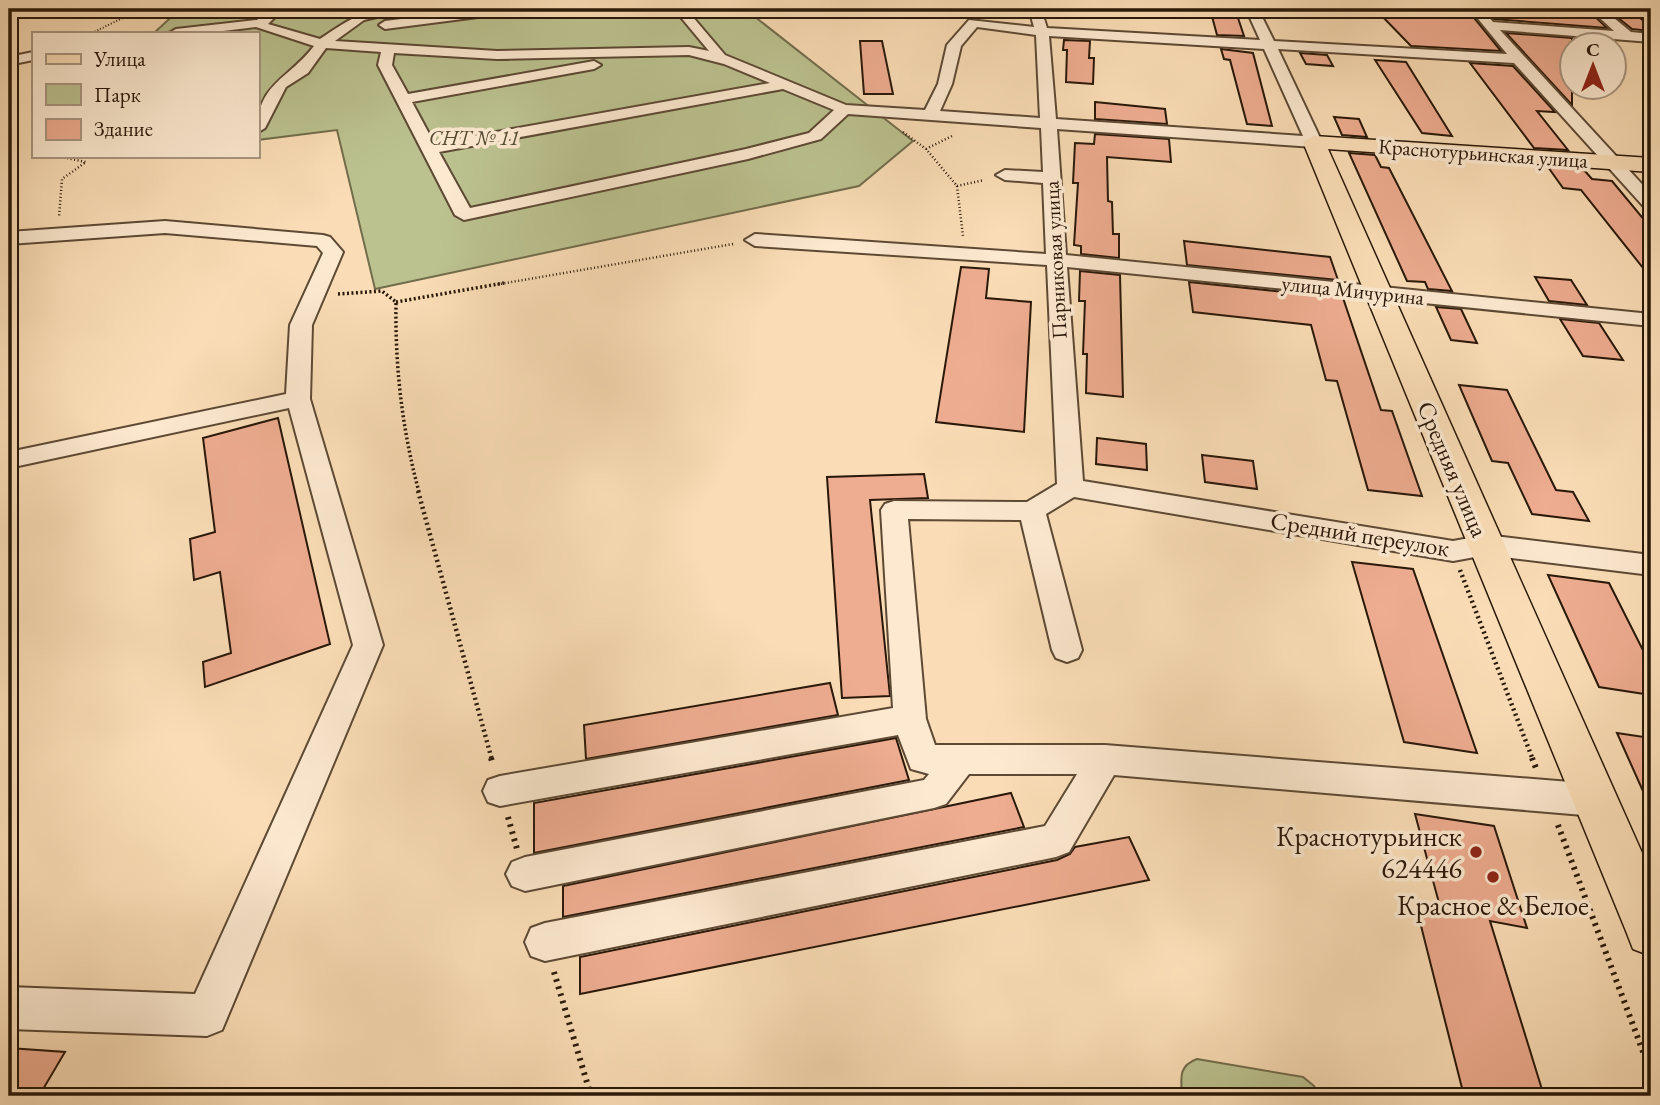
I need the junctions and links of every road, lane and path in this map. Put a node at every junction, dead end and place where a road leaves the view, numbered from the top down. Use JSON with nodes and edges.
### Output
{"nodes":[{"id":1,"x":141,"y":9,"type":"edge"},
{"id":2,"x":277,"y":9,"type":"edge"},
{"id":3,"x":406,"y":9,"type":"edge"},
{"id":4,"x":509,"y":9,"type":"edge"},
{"id":5,"x":680,"y":9,"type":"edge"},
{"id":6,"x":1252,"y":9,"type":"edge"},
{"id":7,"x":1476,"y":9,"type":"edge"},
{"id":8,"x":1596,"y":9,"type":"edge"},
{"id":9,"x":1637,"y":9,"type":"edge"},
{"id":10,"x":969,"y":16,"type":"edge"},
{"id":11,"x":1521,"y":16,"type":"dead end"},
{"id":12,"x":1562,"y":17,"type":"dead end"},
{"id":13,"x":1038,"y":19,"type":"edge"},
{"id":14,"x":1651,"y":20,"type":"edge"},
{"id":15,"x":261,"y":23,"type":"junction"},
{"id":16,"x":1488,"y":25,"type":"junction"},
{"id":17,"x":1535,"y":29,"type":"junction"},
{"id":18,"x":344,"y":30,"type":"junction"},
{"id":19,"x":94,"y":32,"type":"edge"},
{"id":20,"x":184,"y":32,"type":"edge"},
{"id":21,"x":1578,"y":32,"type":"joint"},
{"id":22,"x":1622,"y":32,"type":"edge"},
{"id":23,"x":1628,"y":36,"type":"edge"},
{"id":24,"x":1651,"y":38,"type":"edge"},
{"id":25,"x":322,"y":44,"type":"junction"},
{"id":26,"x":1269,"y":45,"type":"junction"},
{"id":27,"x":388,"y":48,"type":"junction"},
{"id":28,"x":635,"y":50,"type":"junction"},
{"id":29,"x":719,"y":54,"type":"junction"},
{"id":30,"x":32,"y":56,"type":"edge"},
{"id":31,"x":1518,"y":59,"type":"junction"},
{"id":32,"x":9,"y":61,"type":"edge"},
{"id":33,"x":783,"y":85,"type":"junction"},
{"id":34,"x":403,"y":99,"type":"junction"},
{"id":35,"x":844,"y":109,"type":"junction"},
{"id":36,"x":930,"y":117,"type":"junction"},
{"id":37,"x":259,"y":124,"type":"edge"},
{"id":38,"x":1049,"y":124,"type":"junction"},
{"id":39,"x":1314,"y":142,"type":"junction"},
{"id":40,"x":429,"y":149,"type":"junction"},
{"id":41,"x":926,"y":149,"type":"dead end"},
{"id":42,"x":67,"y":158,"type":"edge"},
{"id":43,"x":1614,"y":162,"type":"junction"},
{"id":44,"x":1651,"y":165,"type":"edge"},
{"id":45,"x":1005,"y":174,"type":"dead end"},
{"id":46,"x":1050,"y":178,"type":"junction"},
{"id":47,"x":1651,"y":204,"type":"edge"},
{"id":48,"x":58,"y":232,"type":"junction"},
{"id":49,"x":9,"y":238,"type":"edge"},
{"id":50,"x":755,"y":240,"type":"joint"},
{"id":51,"x":965,"y":254,"type":"junction"},
{"id":52,"x":1054,"y":260,"type":"junction"},
{"id":53,"x":1378,"y":292,"type":"junction"},
{"id":54,"x":313,"y":296,"type":"junction"},
{"id":55,"x":396,"y":302,"type":"junction"},
{"id":56,"x":1651,"y":320,"type":"edge"},
{"id":57,"x":298,"y":399,"type":"junction"},
{"id":58,"x":9,"y":460,"type":"edge"},
{"id":59,"x":1070,"y":488,"type":"junction"},
{"id":60,"x":1032,"y":511,"type":"junction"},
{"id":61,"x":1469,"y":548,"type":"junction"},
{"id":62,"x":1651,"y":565,"type":"edge"},
{"id":63,"x":1067,"y":650,"type":"dead end"},
{"id":64,"x":909,"y":719,"type":"junction"},
{"id":65,"x":962,"y":757,"type":"junction"},
{"id":66,"x":1105,"y":760,"type":"junction"},
{"id":67,"x":500,"y":791,"type":"junction"},
{"id":68,"x":1547,"y":795,"type":"junction"},
{"id":69,"x":1595,"y":800,"type":"junction"},
{"id":70,"x":525,"y":874,"type":"joint"},
{"id":71,"x":1651,"y":931,"type":"edge"},
{"id":72,"x":545,"y":942,"type":"joint"},
{"id":73,"x":9,"y":1008,"type":"edge"},
{"id":74,"x":1651,"y":1073,"type":"edge"},
{"id":75,"x":591,"y":1096,"type":"edge"}],
"edges":[{"from":1,"to":19,"type":"path"},
{"from":2,"to":15,"type":"street"},
{"from":3,"to":18,"type":"street"},
{"from":4,"to":18,"type":"street"},
{"from":5,"to":29,"type":"street"},
{"from":6,"to":26,"type":"street","name":"Средняя улица"},
{"from":7,"to":16,"type":"street"},
{"from":8,"to":22,"type":"street"},
{"from":9,"to":14,"type":"street"},
{"from":10,"to":13,"type":"street"},
{"from":10,"to":36,"type":"street"},
{"from":11,"to":17,"type":"street"},
{"from":12,"to":21,"type":"street"},
{"from":13,"to":26,"type":"street"},
{"from":13,"to":38,"type":"street","name":"Парниковая улица"},
{"from":15,"to":20,"type":"street"},
{"from":15,"to":25,"type":"street"},
{"from":16,"to":17,"type":"street"},
{"from":16,"to":31,"type":"street"},
{"from":17,"to":21,"type":"street"},
{"from":18,"to":25,"type":"street"},
{"from":23,"to":24,"type":"street"},
{"from":25,"to":27,"type":"street"},
{"from":25,"to":37,"type":"street"},
{"from":26,"to":31,"type":"street"},
{"from":26,"to":39,"type":"street","name":"Средняя улица"},
{"from":27,"to":28,"type":"street"},
{"from":27,"to":34,"type":"street"},
{"from":28,"to":29,"type":"street"},
{"from":28,"to":34,"type":"street"},
{"from":29,"to":33,"type":"street"},
{"from":30,"to":32,"type":"street"},
{"from":31,"to":43,"type":"street"},
{"from":33,"to":35,"type":"street"},
{"from":33,"to":40,"type":"street"},
{"from":34,"to":40,"type":"street"},
{"from":35,"to":36,"type":"street"},
{"from":35,"to":40,"type":"street"},
{"from":36,"to":38,"type":"street"},
{"from":38,"to":39,"type":"street"},
{"from":38,"to":46,"type":"street","name":"Парниковая улица"},
{"from":39,"to":43,"type":"main road","name":"Краснотурьинская улица"},
{"from":39,"to":53,"type":"main road","name":"Средняя улица"},
{"from":41,"to":51,"type":"path"},
{"from":42,"to":48,"type":"path"},
{"from":43,"to":44,"type":"main road","name":"Краснотурьинская улица"},
{"from":43,"to":47,"type":"street"},
{"from":45,"to":46,"type":"street"},
{"from":46,"to":52,"type":"street","name":"Парниковая улица"},
{"from":48,"to":49,"type":"street"},
{"from":48,"to":54,"type":"street"},
{"from":50,"to":51,"type":"street","name":"улица Мичурина"},
{"from":50,"to":55,"type":"path"},
{"from":51,"to":52,"type":"street","name":"улица Мичурина"},
{"from":52,"to":53,"type":"street","name":"улица Мичурина"},
{"from":52,"to":59,"type":"street","name":"Парниковая улица"},
{"from":53,"to":56,"type":"street","name":"улица Мичурина"},
{"from":53,"to":61,"type":"main road","name":"Средняя улица"},
{"from":54,"to":55,"type":"path"},
{"from":54,"to":57,"type":"street"},
{"from":55,"to":67,"type":"path"},
{"from":57,"to":58,"type":"street"},
{"from":57,"to":73,"type":"street"},
{"from":59,"to":60,"type":"street"},
{"from":59,"to":61,"type":"street","name":"Средний переулок"},
{"from":60,"to":63,"type":"street"},
{"from":60,"to":64,"type":"street"},
{"from":61,"to":62,"type":"street","name":"Средний переулок"},
{"from":61,"to":68,"type":"path"},
{"from":61,"to":69,"type":"main road","name":"Средняя улица"},
{"from":64,"to":65,"type":"street"},
{"from":64,"to":67,"type":"street"},
{"from":65,"to":66,"type":"street"},
{"from":65,"to":70,"type":"street"},
{"from":66,"to":68,"type":"street"},
{"from":66,"to":72,"type":"street"},
{"from":67,"to":70,"type":"path"},
{"from":68,"to":69,"type":"street"},
{"from":68,"to":74,"type":"path"},
{"from":69,"to":71,"type":"main road","name":"Средняя улица"},
{"from":72,"to":75,"type":"path"}]}
